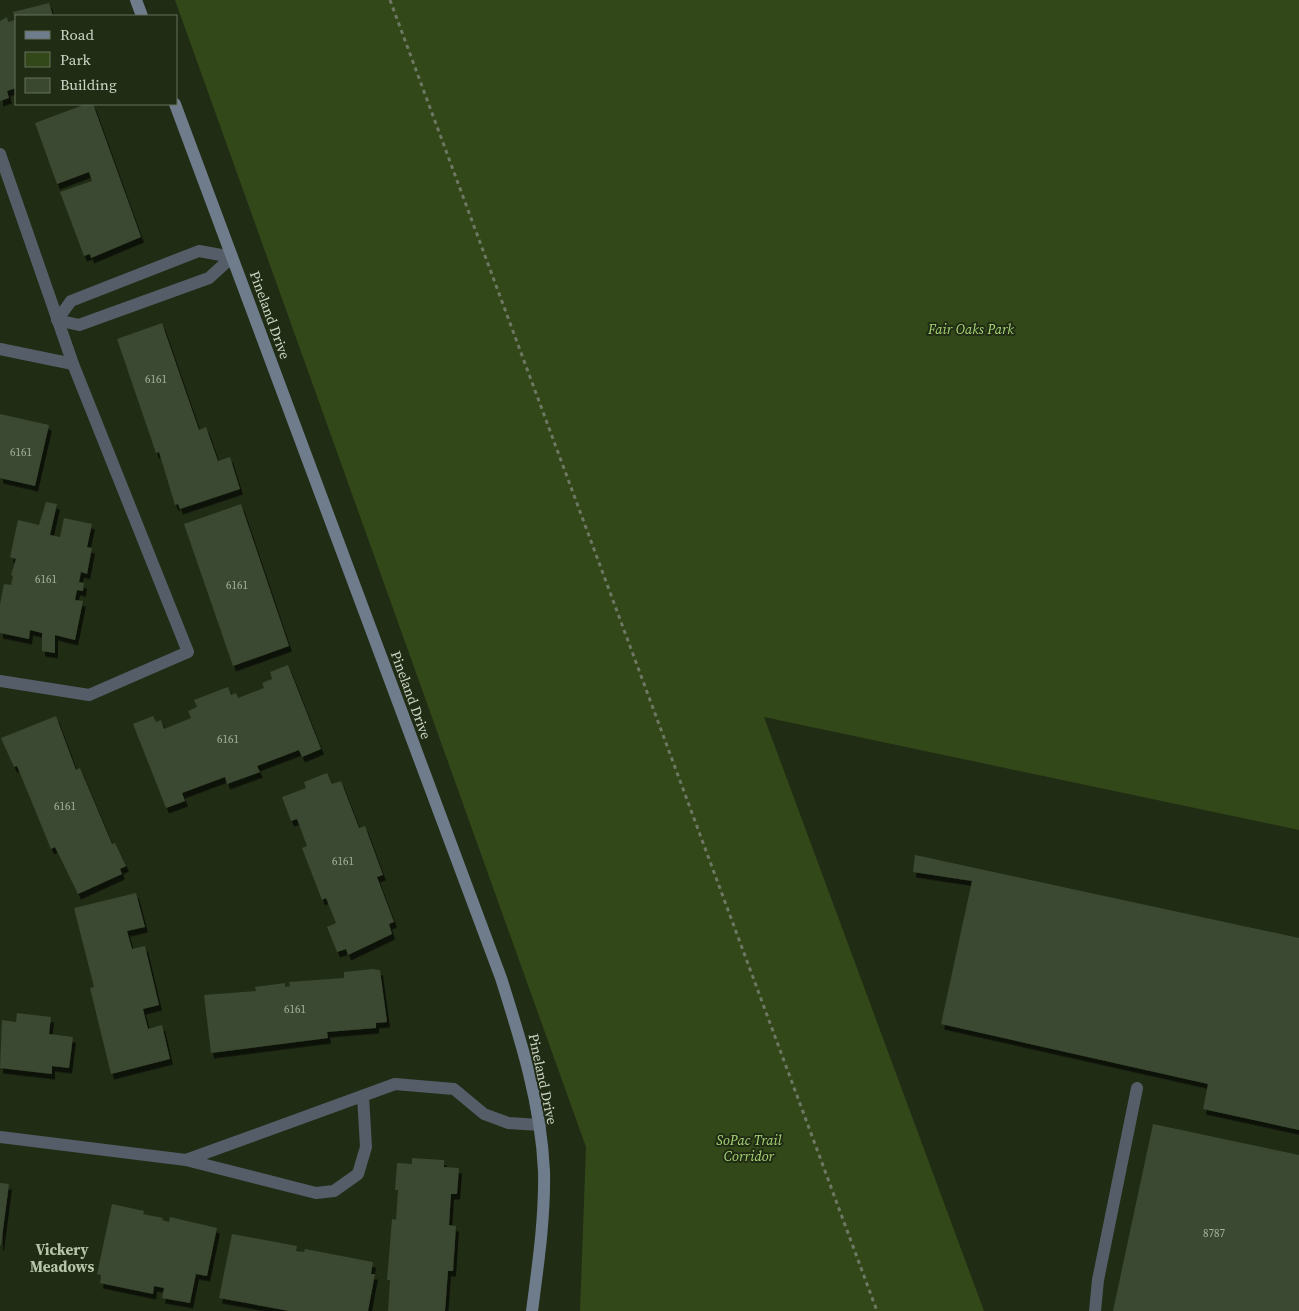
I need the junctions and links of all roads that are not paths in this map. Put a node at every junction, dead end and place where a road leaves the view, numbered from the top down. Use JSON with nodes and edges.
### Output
{"nodes":[{"id":1,"x":136,"y":0,"type":"edge"},
{"id":2,"x":142,"y":15,"type":"edge"},
{"id":3,"x":175,"y":105,"type":"edge"},
{"id":4,"x":0,"y":154,"type":"edge"},
{"id":5,"x":232,"y":257,"type":"junction"},
{"id":6,"x":57,"y":320,"type":"junction"},
{"id":7,"x":0,"y":350,"type":"edge"},
{"id":8,"x":73,"y":364,"type":"junction"},
{"id":9,"x":0,"y":681,"type":"edge"},
{"id":10,"x":1137,"y":1088,"type":"dead end"},
{"id":11,"x":363,"y":1096,"type":"junction"},
{"id":12,"x":540,"y":1125,"type":"junction"},
{"id":13,"x":0,"y":1137,"type":"edge"},
{"id":14,"x":186,"y":1160,"type":"junction"},
{"id":15,"x":532,"y":1311,"type":"edge"},
{"id":16,"x":1095,"y":1311,"type":"edge"}],
"edges":[{"from":1,"to":2,"type":"street"},
{"from":3,"to":5,"type":"street","name":"Pineland Drive"},
{"from":4,"to":6,"type":"lane"},
{"from":5,"to":6,"type":"lane"},
{"from":5,"to":6,"type":"lane"},
{"from":5,"to":12,"type":"street","name":"Pineland Drive"},
{"from":6,"to":8,"type":"lane"},
{"from":7,"to":8,"type":"lane"},
{"from":8,"to":9,"type":"lane"},
{"from":10,"to":16,"type":"lane"},
{"from":11,"to":12,"type":"lane"},
{"from":11,"to":14,"type":"lane"},
{"from":11,"to":14,"type":"lane"},
{"from":12,"to":15,"type":"street","name":"Pineland Drive"},
{"from":13,"to":14,"type":"lane"}]}
